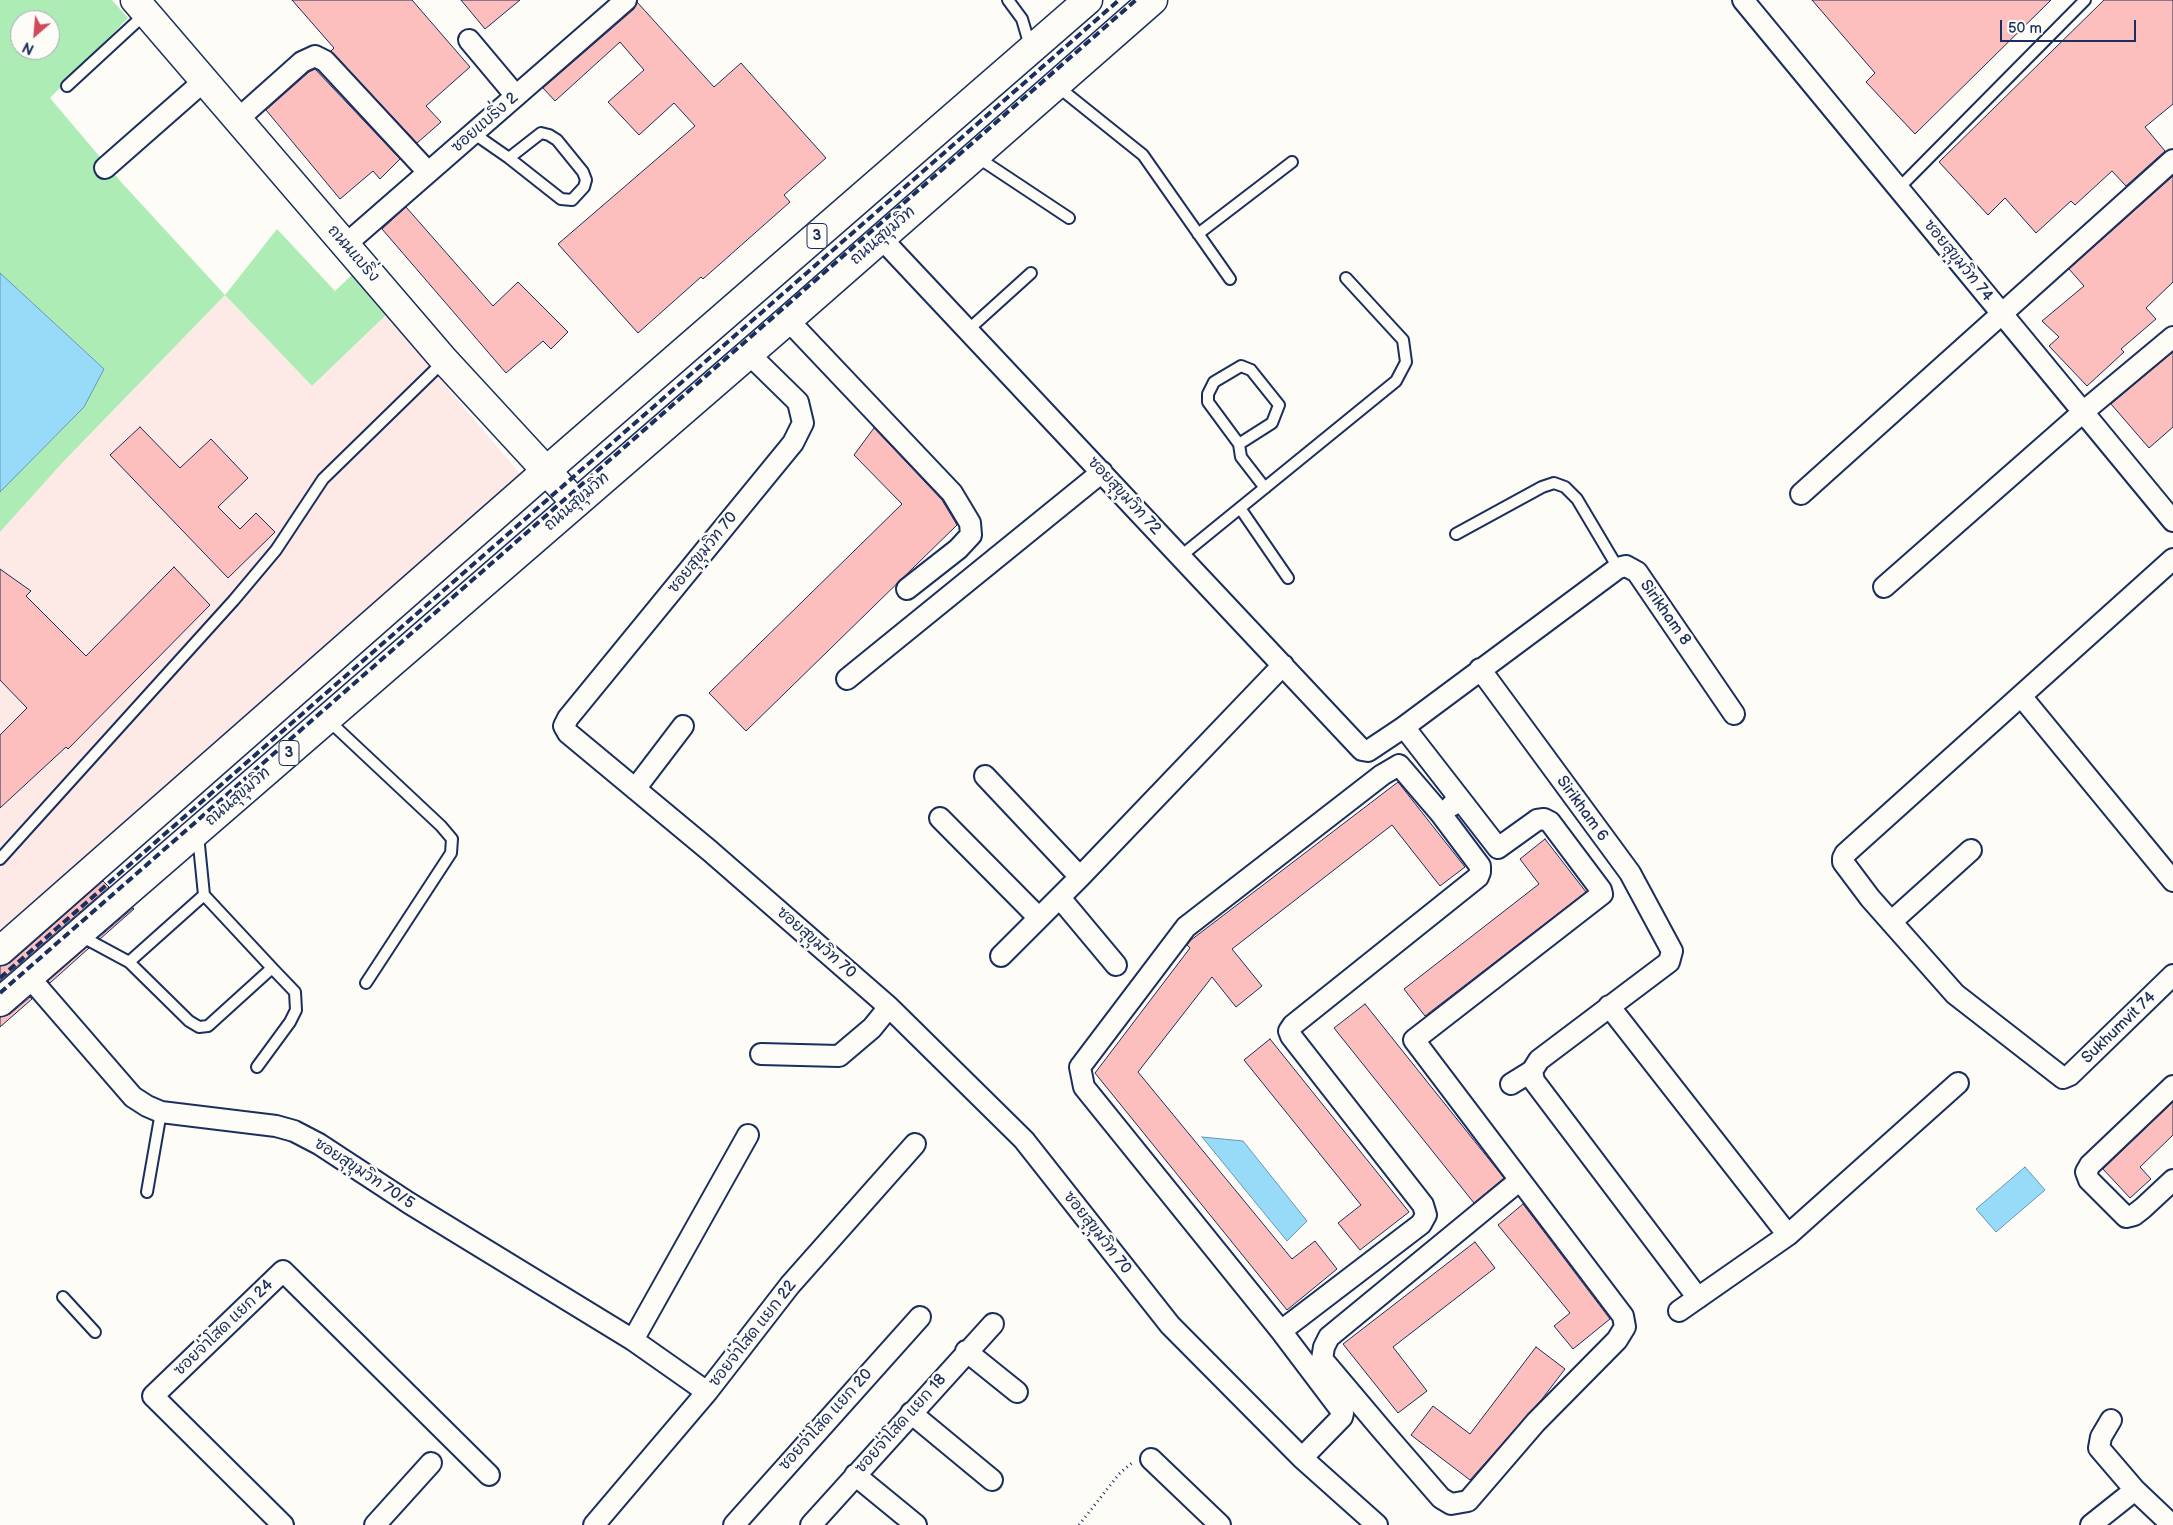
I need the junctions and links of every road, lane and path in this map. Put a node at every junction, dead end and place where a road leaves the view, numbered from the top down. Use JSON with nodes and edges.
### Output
{"nodes":[{"id":1,"x":626,"y":0,"type":"edge"},
{"id":2,"x":1008,"y":0,"type":"edge"},
{"id":3,"x":1088,"y":0,"type":"edge"},
{"id":4,"x":1153,"y":0,"type":"edge"},
{"id":5,"x":1743,"y":0,"type":"edge"},
{"id":6,"x":2086,"y":0,"type":"edge"},
{"id":7,"x":139,"y":4,"type":"edge"},
{"id":8,"x":469,"y":40,"type":"dead end"},
{"id":9,"x":1031,"y":50,"type":"junction"},
{"id":10,"x":204,"y":81,"type":"junction"},
{"id":11,"x":1056,"y":85,"type":"junction"},
{"id":12,"x":67,"y":86,"type":"dead end"},
{"id":13,"x":516,"y":96,"type":"junction"},
{"id":14,"x":237,"y":120,"type":"junction"},
{"id":15,"x":473,"y":133,"type":"junction"},
{"id":16,"x":976,"y":156,"type":"junction"},
{"id":17,"x":509,"y":158,"type":"junction"},
{"id":18,"x":2173,"y":160,"type":"edge"},
{"id":19,"x":1292,"y":162,"type":"dead end"},
{"id":20,"x":105,"y":168,"type":"dead end"},
{"id":21,"x":428,"y":172,"type":"junction"},
{"id":22,"x":1898,"y":188,"type":"junction"},
{"id":23,"x":1069,"y":218,"type":"dead end"},
{"id":24,"x":1198,"y":234,"type":"junction"},
{"id":25,"x":881,"y":238,"type":"junction"},
{"id":26,"x":345,"y":245,"type":"junction"},
{"id":27,"x":1031,"y":273,"type":"dead end"},
{"id":28,"x":1346,"y":278,"type":"dead end"},
{"id":29,"x":1230,"y":279,"type":"dead end"},
{"id":30,"x":2002,"y":314,"type":"junction"},
{"id":31,"x":788,"y":320,"type":"junction"},
{"id":32,"x":968,"y":330,"type":"junction"},
{"id":33,"x":2173,"y":337,"type":"edge"},
{"id":34,"x":749,"y":354,"type":"junction"},
{"id":35,"x":445,"y":361,"type":"junction"},
{"id":36,"x":2083,"y":412,"type":"junction"},
{"id":37,"x":1239,"y":444,"type":"junction"},
{"id":38,"x":546,"y":471,"type":"junction"},
{"id":39,"x":1102,"y":472,"type":"junction"},
{"id":40,"x":1265,"y":488,"type":"junction"},
{"id":41,"x":1801,"y":494,"type":"dead end"},
{"id":42,"x":576,"y":503,"type":"junction"},
{"id":43,"x":1240,"y":508,"type":"junction"},
{"id":44,"x":2173,"y":521,"type":"edge"},
{"id":45,"x":1456,"y":534,"type":"dead end"},
{"id":46,"x":1181,"y":556,"type":"junction"},
{"id":47,"x":2173,"y":559,"type":"edge"},
{"id":48,"x":1618,"y":568,"type":"junction"},
{"id":49,"x":1288,"y":578,"type":"dead end"},
{"id":50,"x":1884,"y":587,"type":"dead end"},
{"id":51,"x":907,"y":589,"type":"dead end"},
{"id":52,"x":1283,"y":665,"type":"junction"},
{"id":53,"x":1480,"y":669,"type":"junction"},
{"id":54,"x":846,"y":679,"type":"dead end"},
{"id":55,"x":2020,"y":696,"type":"junction"},
{"id":56,"x":1734,"y":714,"type":"dead end"},
{"id":57,"x":328,"y":720,"type":"junction"},
{"id":58,"x":683,"y":726,"type":"dead end"},
{"id":59,"x":1404,"y":727,"type":"junction"},
{"id":60,"x":985,"y":776,"type":"dead end"},
{"id":61,"x":635,"y":789,"type":"junction"},
{"id":62,"x":1460,"y":799,"type":"junction"},
{"id":63,"x":1441,"y":814,"type":"junction"},
{"id":64,"x":940,"y":818,"type":"dead end"},
{"id":65,"x":198,"y":832,"type":"junction"},
{"id":66,"x":1971,"y":850,"type":"dead end"},
{"id":67,"x":0,"y":859,"type":"edge"},
{"id":68,"x":1080,"y":878,"type":"junction"},
{"id":69,"x":2173,"y":881,"type":"edge"},
{"id":70,"x":204,"y":895,"type":"junction"},
{"id":71,"x":1060,"y":898,"type":"junction"},
{"id":72,"x":1039,"y":918,"type":"junction"},
{"id":73,"x":1891,"y":922,"type":"junction"},
{"id":74,"x":78,"y":934,"type":"junction"},
{"id":75,"x":0,"y":951,"type":"edge"},
{"id":76,"x":1001,"y":956,"type":"dead end"},
{"id":77,"x":129,"y":962,"type":"junction"},
{"id":78,"x":1116,"y":965,"type":"dead end"},
{"id":79,"x":272,"y":968,"type":"junction"},
{"id":80,"x":2173,"y":975,"type":"edge"},
{"id":81,"x":29,"y":977,"type":"junction"},
{"id":82,"x":366,"y":982,"type":"dead end"},
{"id":83,"x":0,"y":1002,"type":"edge"},
{"id":84,"x":1609,"y":1006,"type":"junction"},
{"id":85,"x":889,"y":1007,"type":"junction"},
{"id":86,"x":761,"y":1054,"type":"dead end"},
{"id":87,"x":257,"y":1068,"type":"dead end"},
{"id":88,"x":1532,"y":1071,"type":"junction"},
{"id":89,"x":1958,"y":1083,"type":"dead end"},
{"id":90,"x":1511,"y":1084,"type":"dead end"},
{"id":91,"x":2173,"y":1086,"type":"edge"},
{"id":92,"x":161,"y":1112,"type":"junction"},
{"id":93,"x":748,"y":1135,"type":"dead end"},
{"id":94,"x":915,"y":1144,"type":"dead end"},
{"id":95,"x":1520,"y":1180,"type":"junction"},
{"id":96,"x":2173,"y":1180,"type":"edge"},
{"id":97,"x":147,"y":1192,"type":"dead end"},
{"id":98,"x":1788,"y":1235,"type":"junction"},
{"id":99,"x":63,"y":1297,"type":"dead end"},
{"id":100,"x":1698,"y":1298,"type":"junction"},
{"id":101,"x":1680,"y":1311,"type":"dead end"},
{"id":102,"x":920,"y":1317,"type":"dead end"},
{"id":103,"x":993,"y":1324,"type":"dead end"},
{"id":104,"x":95,"y":1332,"type":"dead end"},
{"id":105,"x":1281,"y":1332,"type":"junction"},
{"id":106,"x":633,"y":1340,"type":"junction"},
{"id":107,"x":966,"y":1351,"type":"junction"},
{"id":108,"x":707,"y":1392,"type":"junction"},
{"id":109,"x":1017,"y":1392,"type":"dead end"},
{"id":110,"x":911,"y":1413,"type":"junction"},
{"id":111,"x":2110,"y":1420,"type":"dead end"},
{"id":112,"x":1302,"y":1458,"type":"junction"},
{"id":113,"x":1152,"y":1459,"type":"joint"},
{"id":114,"x":431,"y":1463,"type":"dead end"},
{"id":115,"x":489,"y":1475,"type":"dead end"},
{"id":116,"x":855,"y":1475,"type":"junction"},
{"id":117,"x":992,"y":1480,"type":"dead end"},
{"id":118,"x":2135,"y":1490,"type":"junction"},
{"id":119,"x":283,"y":1525,"type":"edge"},
{"id":120,"x":375,"y":1525,"type":"edge"},
{"id":121,"x":594,"y":1525,"type":"edge"},
{"id":122,"x":734,"y":1525,"type":"edge"},
{"id":123,"x":811,"y":1525,"type":"edge"},
{"id":124,"x":916,"y":1525,"type":"edge"},
{"id":125,"x":1079,"y":1525,"type":"edge"},
{"id":126,"x":1220,"y":1525,"type":"edge"},
{"id":127,"x":1377,"y":1525,"type":"edge"},
{"id":128,"x":2091,"y":1525,"type":"edge"},
{"id":129,"x":2172,"y":1525,"type":"edge"}],
"edges":[{"from":1,"to":13,"type":"street","name":"ซอยแบริ่ง 2"},
{"from":2,"to":9,"type":"lane"},
{"from":3,"to":9,"type":"main road","number":"3"},
{"from":4,"to":11,"type":"main road","name":"ถนนสุขุมวิท","number":"3"},
{"from":5,"to":22,"type":"street","name":"ซอยสุขุมวิท 74"},
{"from":6,"to":22,"type":"lane"},
{"from":7,"to":10,"type":"main road","name":"ถนนแบริ่ง"},
{"from":7,"to":12,"type":"lane"},
{"from":8,"to":13,"type":"street"},
{"from":9,"to":38,"type":"main road","number":"3"},
{"from":10,"to":14,"type":"main road","name":"ถนนแบริ่ง"},
{"from":10,"to":20,"type":"street"},
{"from":11,"to":16,"type":"main road","name":"ถนนสุขุมวิท","number":"3"},
{"from":11,"to":24,"type":"lane"},
{"from":13,"to":15,"type":"street","name":"ซอยแบริ่ง 2"},
{"from":14,"to":21,"type":"street"},
{"from":14,"to":26,"type":"main road","name":"ถนนแบริ่ง"},
{"from":15,"to":17,"type":"lane"},
{"from":15,"to":21,"type":"street","name":"ซอยแบริ่ง 2"},
{"from":16,"to":23,"type":"lane"},
{"from":16,"to":25,"type":"main road","name":"ถนนสุขุมวิท","number":"3"},
{"from":17,"to":17,"type":"lane"},
{"from":18,"to":30,"type":"street"},
{"from":19,"to":24,"type":"lane"},
{"from":21,"to":26,"type":"street","name":"ซอยแบริ่ง 2"},
{"from":22,"to":30,"type":"street","name":"ซอยสุขุมวิท 74"},
{"from":24,"to":29,"type":"lane"},
{"from":25,"to":31,"type":"main road","name":"ถนนสุขุมวิท","number":"3"},
{"from":25,"to":32,"type":"street","name":"ซอยสุขุมวิท 72"},
{"from":26,"to":35,"type":"main road","name":"ถนนแบริ่ง"},
{"from":27,"to":32,"type":"lane"},
{"from":28,"to":40,"type":"lane"},
{"from":30,"to":36,"type":"street","name":"ซอยสุขุมวิท 74"},
{"from":30,"to":41,"type":"street"},
{"from":31,"to":34,"type":"main road","name":"ถนนสุขุมวิท","number":"3"},
{"from":31,"to":51,"type":"street"},
{"from":32,"to":39,"type":"street","name":"ซอยสุขุมวิท 72"},
{"from":33,"to":36,"type":"street"},
{"from":34,"to":42,"type":"main road","name":"ถนนสุขุมวิท","number":"3"},
{"from":34,"to":61,"type":"street","name":"ซอยสุขุมวิท 70"},
{"from":35,"to":38,"type":"main road","name":"ถนนแบริ่ง"},
{"from":35,"to":67,"type":"lane"},
{"from":36,"to":44,"type":"street","name":"ซอยสุขุมวิท 74"},
{"from":36,"to":50,"type":"street"},
{"from":37,"to":37,"type":"lane"},
{"from":37,"to":40,"type":"lane"},
{"from":38,"to":42,"type":"main road","name":"ถนนแบริ่ง"},
{"from":38,"to":75,"type":"main road","number":"3"},
{"from":39,"to":46,"type":"street","name":"ซอยสุขุมวิท 72"},
{"from":39,"to":54,"type":"street"},
{"from":40,"to":43,"type":"lane"},
{"from":42,"to":57,"type":"main road","name":"ถนนสุขุมวิท","number":"3"},
{"from":43,"to":46,"type":"lane"},
{"from":43,"to":49,"type":"lane"},
{"from":45,"to":48,"type":"lane"},
{"from":46,"to":52,"type":"street","name":"ซอยสุขุมวิท 72"},
{"from":47,"to":55,"type":"street"},
{"from":48,"to":53,"type":"street"},
{"from":48,"to":56,"type":"street","name":"Sirikham 8"},
{"from":52,"to":59,"type":"street","name":"ซอยสุขุมวิท 72"},
{"from":52,"to":68,"type":"street"},
{"from":53,"to":59,"type":"street"},
{"from":53,"to":84,"type":"street","name":"Sirikham 6"},
{"from":55,"to":69,"type":"street"},
{"from":55,"to":73,"type":"street"},
{"from":57,"to":65,"type":"main road","name":"ถนนสุขุมวิท","number":"3"},
{"from":57,"to":82,"type":"lane"},
{"from":58,"to":61,"type":"street"},
{"from":59,"to":62,"type":"street"},
{"from":60,"to":68,"type":"street"},
{"from":61,"to":85,"type":"street","name":"ซอยสุขุมวิท 70"},
{"from":62,"to":63,"type":"street"},
{"from":62,"to":95,"type":"street"},
{"from":63,"to":105,"type":"street"},
{"from":63,"to":105,"type":"street"},
{"from":64,"to":72,"type":"street"},
{"from":65,"to":70,"type":"lane"},
{"from":65,"to":74,"type":"main road","name":"ถนนสุขุมวิท","number":"3"},
{"from":66,"to":73,"type":"street"},
{"from":68,"to":71,"type":"street"},
{"from":70,"to":77,"type":"lane"},
{"from":70,"to":79,"type":"lane"},
{"from":71,"to":72,"type":"street"},
{"from":71,"to":78,"type":"street"},
{"from":72,"to":76,"type":"street"},
{"from":73,"to":80,"type":"street","name":"Sukhumvit 74"},
{"from":74,"to":77,"type":"lane"},
{"from":74,"to":81,"type":"main road","name":"ถนนสุขุมวิท","number":"3"},
{"from":77,"to":79,"type":"lane"},
{"from":79,"to":87,"type":"lane"},
{"from":81,"to":83,"type":"main road","name":"ถนนสุขุมวิท","number":"3"},
{"from":81,"to":92,"type":"street","name":"ซอยสุขุมวิท 70/5"},
{"from":84,"to":88,"type":"street"},
{"from":84,"to":98,"type":"street"},
{"from":85,"to":86,"type":"street"},
{"from":85,"to":112,"type":"street","name":"ซอยสุขุมวิท 70"},
{"from":88,"to":90,"type":"street"},
{"from":88,"to":100,"type":"street"},
{"from":89,"to":98,"type":"street"},
{"from":91,"to":96,"type":"street"},
{"from":92,"to":97,"type":"lane"},
{"from":92,"to":106,"type":"street","name":"ซอยสุขุมวิท 70/5"},
{"from":93,"to":106,"type":"street"},
{"from":94,"to":108,"type":"street","name":"ซอยจ่าโสด แยก 22"},
{"from":95,"to":95,"type":"street"},
{"from":98,"to":100,"type":"street"},
{"from":99,"to":104,"type":"lane"},
{"from":100,"to":101,"type":"street"},
{"from":102,"to":122,"type":"street","name":"ซอยจ่าโสด แยก 20"},
{"from":103,"to":107,"type":"street","name":"ซอยจ่าโสด แยก 18"},
{"from":105,"to":112,"type":"street"},
{"from":106,"to":108,"type":"street","name":"ซอยสุขุมวิท 70/5"},
{"from":107,"to":109,"type":"street"},
{"from":107,"to":110,"type":"street","name":"ซอยจ่าโสด แยก 18"},
{"from":108,"to":121,"type":"street","name":"ซอยจ่าโสด แยก 22"},
{"from":110,"to":116,"type":"street","name":"ซอยจ่าโสด แยก 18"},
{"from":110,"to":117,"type":"street"},
{"from":111,"to":118,"type":"street"},
{"from":112,"to":127,"type":"street","name":"ซอยสุขุมวิท 70"},
{"from":113,"to":125,"type":"path"},
{"from":113,"to":126,"type":"street"},
{"from":114,"to":120,"type":"street"},
{"from":115,"to":119,"type":"street","name":"ซอยจ่าโสด แยก 24"},
{"from":116,"to":123,"type":"street","name":"ซอยจ่าโสด แยก 18"},
{"from":116,"to":124,"type":"street"},
{"from":118,"to":128,"type":"street"},
{"from":118,"to":129,"type":"street"}]}
